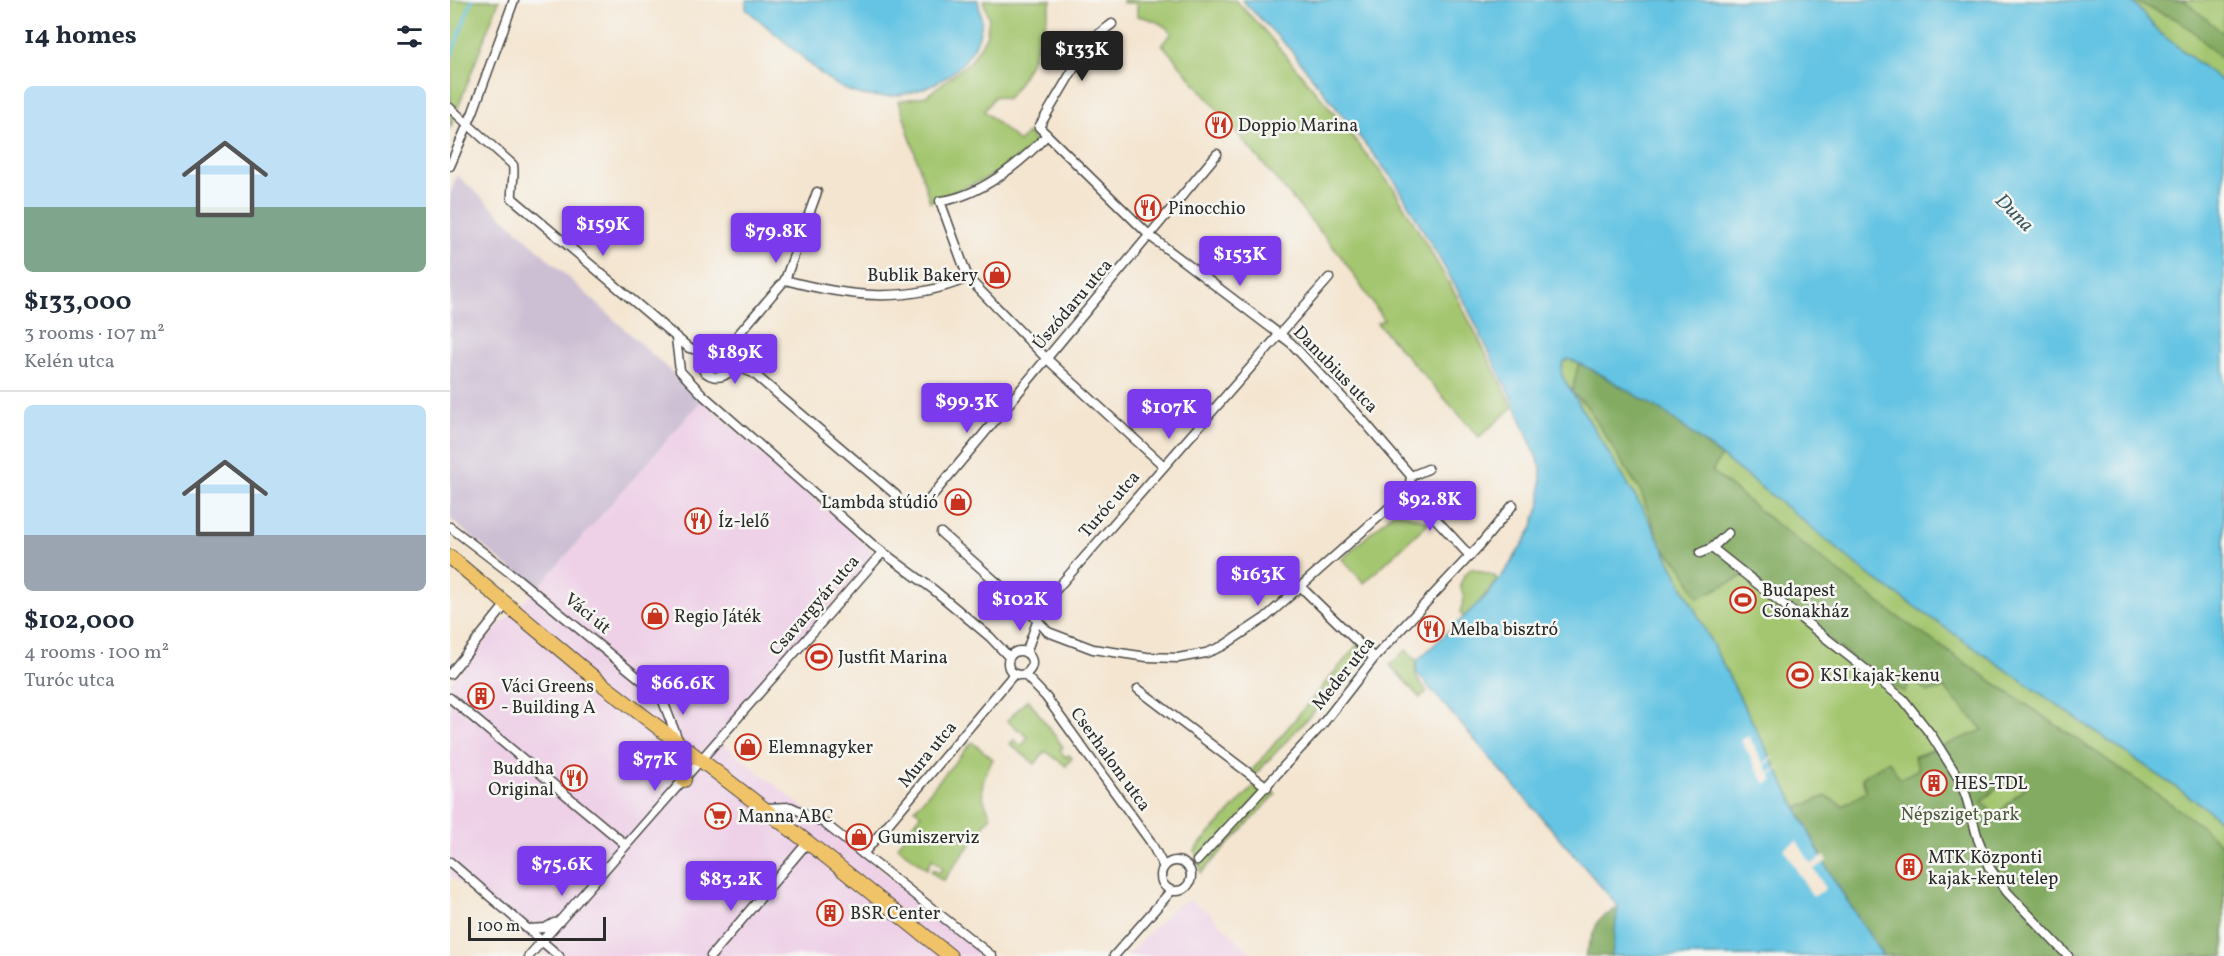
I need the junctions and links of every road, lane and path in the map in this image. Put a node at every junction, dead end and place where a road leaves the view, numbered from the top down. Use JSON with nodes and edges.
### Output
{"nodes":[{"id":1,"x":514,"y":0,"type":"edge"},
{"id":2,"x":1112,"y":24,"type":"dead end"},
{"id":3,"x":450,"y":108,"type":"edge"},
{"id":4,"x":467,"y":123,"type":"junction"},
{"id":5,"x":1047,"y":135,"type":"junction"},
{"id":6,"x":1217,"y":154,"type":"dead end"},
{"id":7,"x":450,"y":166,"type":"edge"},
{"id":8,"x":817,"y":192,"type":"dead end"},
{"id":9,"x":1150,"y":236,"type":"junction"},
{"id":10,"x":968,"y":278,"type":"junction"},
{"id":11,"x":1329,"y":278,"type":"dead end"},
{"id":12,"x":784,"y":280,"type":"junction"},
{"id":13,"x":1280,"y":334,"type":"junction"},
{"id":14,"x":676,"y":338,"type":"junction"},
{"id":15,"x":1047,"y":359,"type":"junction"},
{"id":16,"x":734,"y":365,"type":"junction"},
{"id":17,"x":1164,"y":466,"type":"junction"},
{"id":18,"x":1428,"y":469,"type":"dead end"},
{"id":19,"x":1411,"y":476,"type":"junction"},
{"id":20,"x":1409,"y":490,"type":"junction"},
{"id":21,"x":896,"y":495,"type":"dead end"},
{"id":22,"x":927,"y":502,"type":"dead end"},
{"id":23,"x":1513,"y":505,"type":"dead end"},
{"id":24,"x":450,"y":527,"type":"edge"},
{"id":25,"x":941,"y":533,"type":"dead end"},
{"id":26,"x":1728,"y":533,"type":"dead end"},
{"id":27,"x":1712,"y":548,"type":"junction"},
{"id":28,"x":882,"y":553,"type":"junction"},
{"id":29,"x":1700,"y":553,"type":"dead end"},
{"id":30,"x":1470,"y":556,"type":"junction"},
{"id":31,"x":450,"y":557,"type":"edge"},
{"id":32,"x":1301,"y":587,"type":"junction"},
{"id":33,"x":507,"y":603,"type":"junction"},
{"id":34,"x":1038,"y":619,"type":"junction"},
{"id":35,"x":1026,"y":653,"type":"junction"},
{"id":36,"x":1012,"y":654,"type":"junction"},
{"id":37,"x":1374,"y":658,"type":"junction"},
{"id":38,"x":1023,"y":672,"type":"junction"},
{"id":39,"x":450,"y":674,"type":"edge"},
{"id":40,"x":1138,"y":689,"type":"dead end"},
{"id":41,"x":450,"y":698,"type":"edge"},
{"id":42,"x":680,"y":745,"type":"junction"},
{"id":43,"x":700,"y":761,"type":"junction"},
{"id":44,"x":684,"y":780,"type":"junction"},
{"id":45,"x":1267,"y":787,"type":"junction"},
{"id":46,"x":761,"y":808,"type":"junction"},
{"id":47,"x":807,"y":843,"type":"junction"},
{"id":48,"x":626,"y":845,"type":"junction"},
{"id":49,"x":863,"y":854,"type":"junction"},
{"id":50,"x":1197,"y":861,"type":"dead end"},
{"id":51,"x":450,"y":862,"type":"edge"},
{"id":52,"x":1167,"y":864,"type":"junction"},
{"id":53,"x":1168,"y":889,"type":"junction"},
{"id":54,"x":558,"y":921,"type":"junction"},
{"id":55,"x":529,"y":929,"type":"junction"},
{"id":56,"x":542,"y":941,"type":"junction"},
{"id":57,"x":529,"y":956,"type":"edge"},
{"id":58,"x":559,"y":956,"type":"edge"},
{"id":59,"x":711,"y":956,"type":"edge"},
{"id":60,"x":950,"y":956,"type":"edge"},
{"id":61,"x":992,"y":956,"type":"edge"},
{"id":62,"x":1114,"y":956,"type":"edge"},
{"id":63,"x":2068,"y":956,"type":"edge"}],
"edges":[{"from":1,"to":4,"type":"street"},
{"from":2,"to":5,"type":"street","name":"Danubius utca"},
{"from":3,"to":4,"type":"street"},
{"from":4,"to":7,"type":"street"},
{"from":4,"to":14,"type":"street"},
{"from":5,"to":9,"type":"street","name":"Danubius utca"},
{"from":5,"to":10,"type":"street"},
{"from":6,"to":9,"type":"street","name":"Úszódaru utca"},
{"from":8,"to":12,"type":"street"},
{"from":9,"to":13,"type":"street","name":"Danubius utca"},
{"from":9,"to":15,"type":"street","name":"Úszódaru utca"},
{"from":10,"to":12,"type":"street"},
{"from":10,"to":15,"type":"street"},
{"from":11,"to":13,"type":"street","name":"Turóc utca"},
{"from":12,"to":16,"type":"street"},
{"from":13,"to":17,"type":"street","name":"Turóc utca"},
{"from":13,"to":19,"type":"street","name":"Danubius utca"},
{"from":14,"to":16,"type":"street"},
{"from":14,"to":28,"type":"street"},
{"from":15,"to":17,"type":"street"},
{"from":15,"to":22,"type":"street","name":"Úszódaru utca"},
{"from":16,"to":21,"type":"street"},
{"from":17,"to":34,"type":"street","name":"Turóc utca"},
{"from":18,"to":19,"type":"street"},
{"from":19,"to":20,"type":"street"},
{"from":20,"to":30,"type":"street"},
{"from":20,"to":32,"type":"street"},
{"from":23,"to":30,"type":"street","name":"Meder utca"},
{"from":24,"to":42,"type":"street","name":"Váci út"},
{"from":25,"to":34,"type":"street"},
{"from":26,"to":27,"type":"street"},
{"from":27,"to":29,"type":"street"},
{"from":27,"to":63,"type":"street"},
{"from":28,"to":36,"type":"street"},
{"from":28,"to":43,"type":"street","name":"Csavargyár utca"},
{"from":30,"to":37,"type":"street","name":"Meder utca"},
{"from":31,"to":33,"type":"main road"},
{"from":32,"to":34,"type":"street"},
{"from":32,"to":37,"type":"street"},
{"from":33,"to":39,"type":"street"},
{"from":33,"to":42,"type":"main road"},
{"from":34,"to":35,"type":"street","name":"Turóc utca"},
{"from":35,"to":36,"type":"street"},
{"from":35,"to":38,"type":"street"},
{"from":36,"to":38,"type":"street"},
{"from":37,"to":45,"type":"street","name":"Meder utca"},
{"from":38,"to":49,"type":"street","name":"Mura utca"},
{"from":38,"to":52,"type":"street","name":"Cserhalom utca"},
{"from":40,"to":45,"type":"street"},
{"from":41,"to":48,"type":"street"},
{"from":42,"to":43,"type":"main road"},
{"from":42,"to":44,"type":"main road"},
{"from":43,"to":44,"type":"street","name":"Csavargyár utca"},
{"from":43,"to":46,"type":"main road"},
{"from":44,"to":48,"type":"street","name":"Csavargyár utca"},
{"from":45,"to":50,"type":"street","name":"Meder utca"},
{"from":46,"to":47,"type":"main road"},
{"from":46,"to":49,"type":"street"},
{"from":47,"to":59,"type":"street"},
{"from":47,"to":60,"type":"main road"},
{"from":48,"to":54,"type":"street","name":"Csavargyár utca"},
{"from":49,"to":61,"type":"street"},
{"from":51,"to":55,"type":"street"},
{"from":52,"to":53,"type":"street"},
{"from":52,"to":53,"type":"street"},
{"from":53,"to":62,"type":"street"},
{"from":54,"to":55,"type":"street"},
{"from":54,"to":56,"type":"street","name":"Csavargyár utca"},
{"from":55,"to":56,"type":"street"},
{"from":56,"to":57,"type":"street","name":"Csavargyár utca"},
{"from":56,"to":58,"type":"street"}]}
